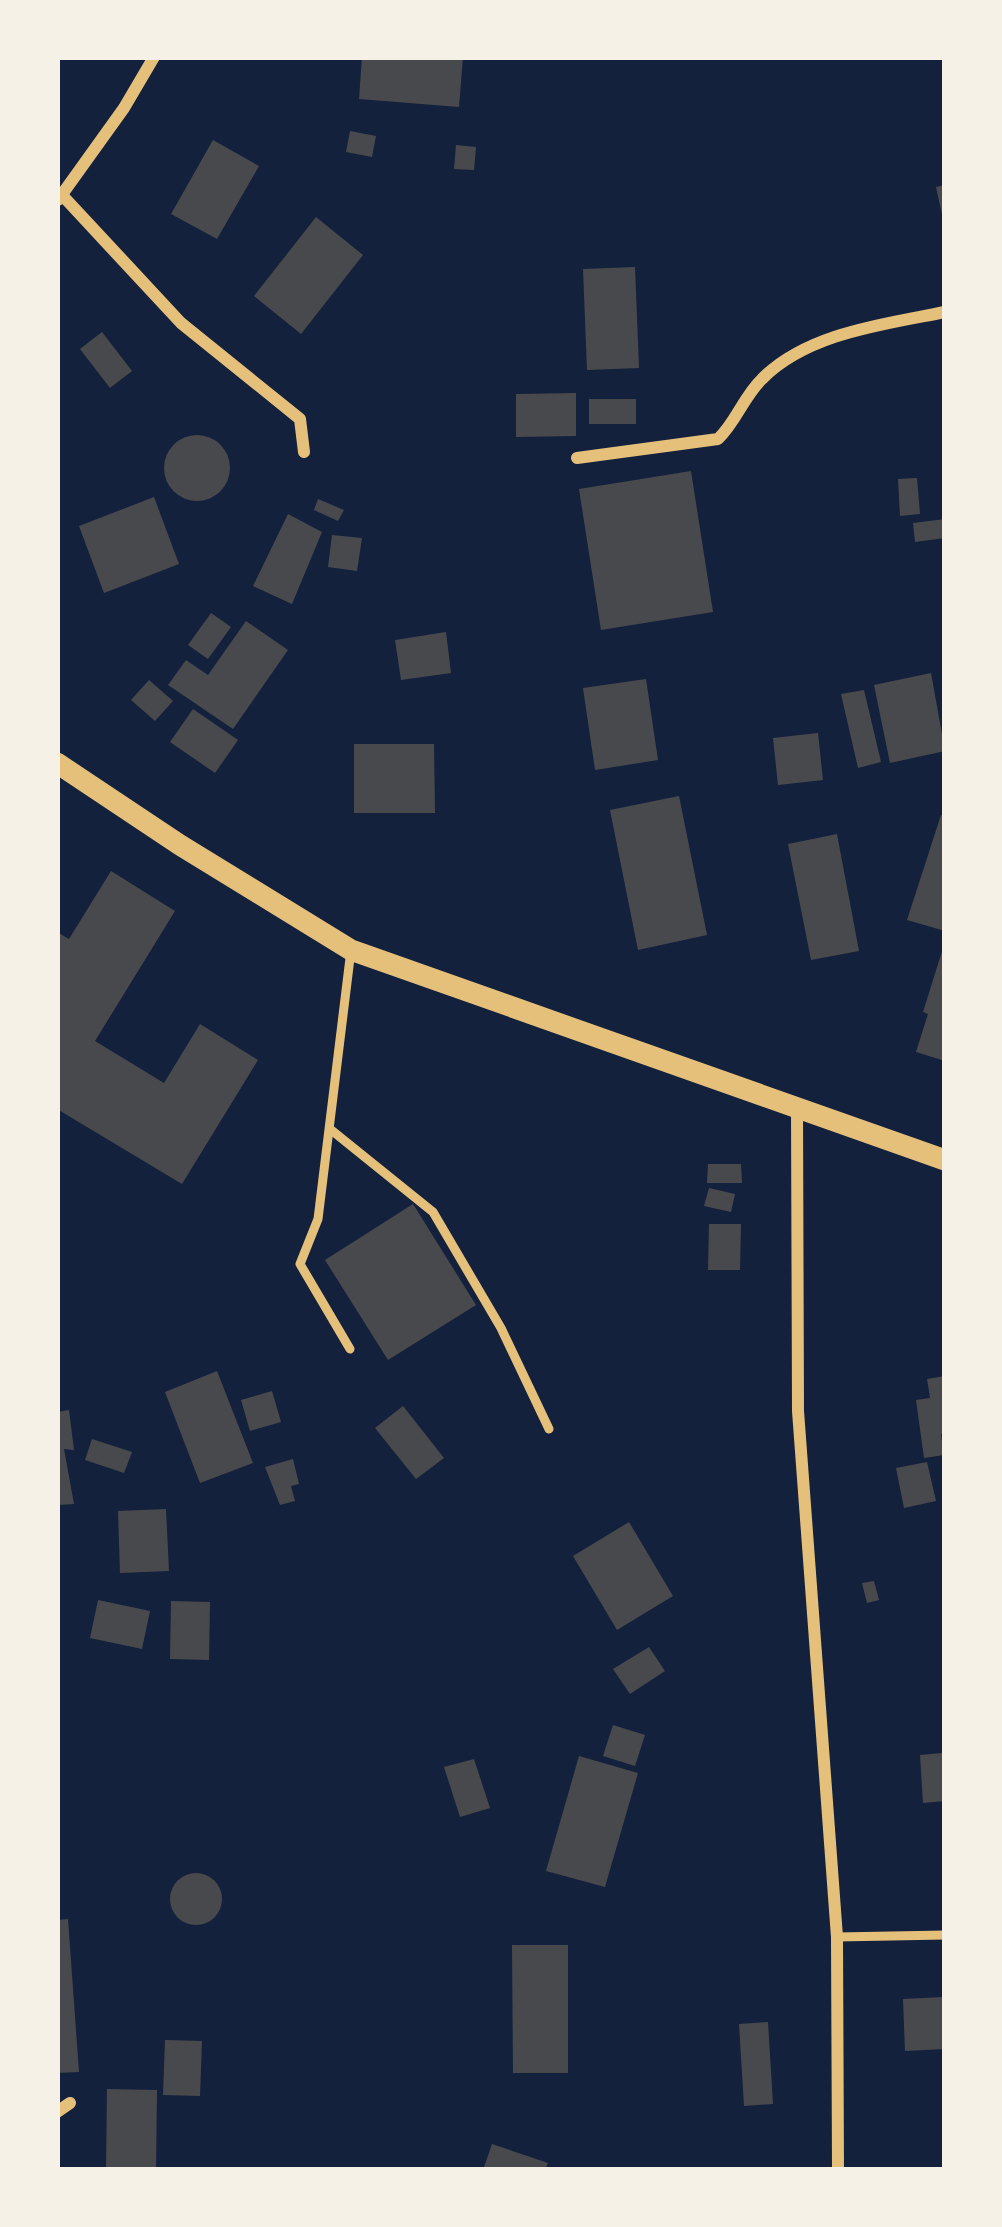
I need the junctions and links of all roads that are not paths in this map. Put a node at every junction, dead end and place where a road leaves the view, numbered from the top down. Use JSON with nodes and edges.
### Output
{"nodes":[{"id":1,"x":154,"y":57,"type":"edge"},
{"id":2,"x":59,"y":198,"type":"edge"},
{"id":3,"x":945,"y":312,"type":"edge"},
{"id":4,"x":304,"y":452,"type":"dead end"},
{"id":5,"x":577,"y":458,"type":"dead end"},
{"id":6,"x":57,"y":764,"type":"edge"},
{"id":7,"x":351,"y":950,"type":"junction"},
{"id":8,"x":797,"y":1107,"type":"junction"},
{"id":9,"x":330,"y":1129,"type":"junction"},
{"id":10,"x":945,"y":1160,"type":"edge"},
{"id":11,"x":350,"y":1349,"type":"dead end"},
{"id":12,"x":550,"y":1429,"type":"dead end"},
{"id":13,"x":945,"y":1935,"type":"edge"},
{"id":14,"x":837,"y":1937,"type":"junction"},
{"id":15,"x":70,"y":2102,"type":"dead end"},
{"id":16,"x":57,"y":2112,"type":"edge"},
{"id":17,"x":838,"y":2170,"type":"edge"}],
"edges":[{"from":1,"to":2,"type":"street"},
{"from":2,"to":4,"type":"street"},
{"from":3,"to":5,"type":"street"},
{"from":6,"to":7,"type":"street"},
{"from":7,"to":8,"type":"street"},
{"from":7,"to":9,"type":"lane"},
{"from":8,"to":10,"type":"street"},
{"from":8,"to":14,"type":"street"},
{"from":9,"to":11,"type":"lane"},
{"from":9,"to":12,"type":"lane"},
{"from":13,"to":14,"type":"lane"},
{"from":14,"to":17,"type":"street"},
{"from":15,"to":16,"type":"street"}]}
